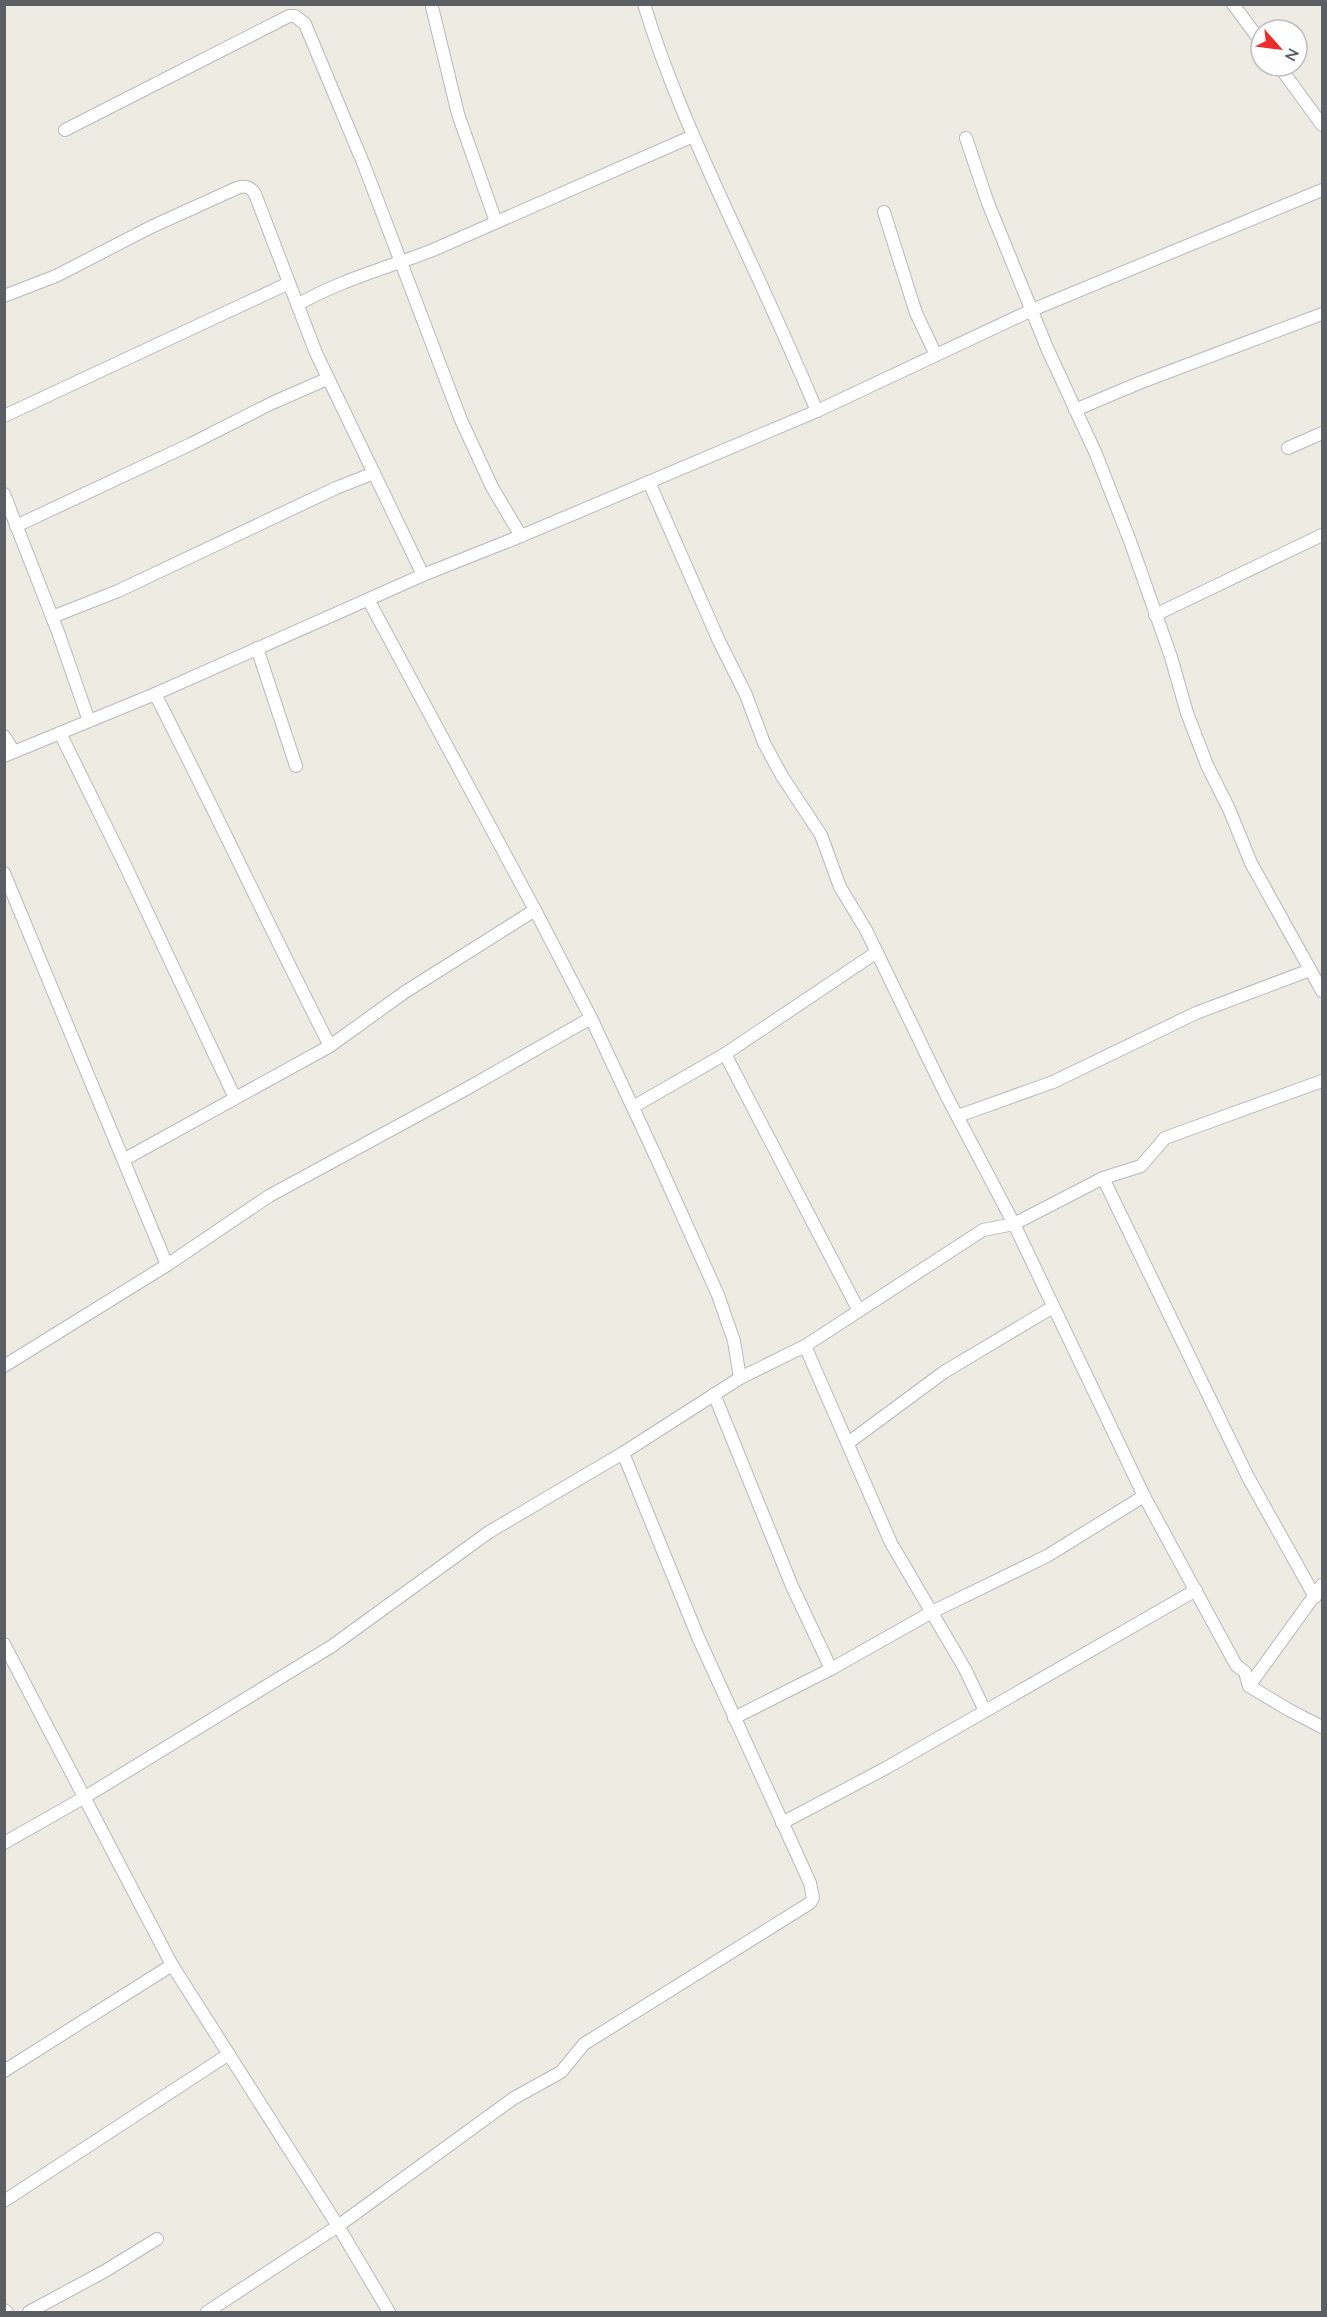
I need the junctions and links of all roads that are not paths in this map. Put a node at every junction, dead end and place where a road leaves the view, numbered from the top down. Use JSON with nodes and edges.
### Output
{"nodes":[{"id":1,"x":644,"y":4,"type":"edge"},
{"id":2,"x":1233,"y":4,"type":"edge"},
{"id":3,"x":432,"y":7,"type":"dead end"},
{"id":4,"x":1249,"y":26,"type":"edge"},
{"id":5,"x":1288,"y":78,"type":"edge"},
{"id":6,"x":1323,"y":125,"type":"edge"},
{"id":7,"x":65,"y":130,"type":"dead end"},
{"id":8,"x":693,"y":136,"type":"junction"},
{"id":9,"x":966,"y":138,"type":"dead end"},
{"id":10,"x":1323,"y":190,"type":"edge"},
{"id":11,"x":884,"y":212,"type":"dead end"},
{"id":12,"x":496,"y":222,"type":"junction"},
{"id":13,"x":402,"y":262,"type":"junction"},
{"id":14,"x":289,"y":283,"type":"junction"},
{"id":15,"x":4,"y":296,"type":"edge"},
{"id":16,"x":297,"y":305,"type":"junction"},
{"id":17,"x":1032,"y":310,"type":"junction"},
{"id":18,"x":1323,"y":314,"type":"edge"},
{"id":19,"x":936,"y":355,"type":"junction"},
{"id":20,"x":327,"y":379,"type":"junction"},
{"id":21,"x":1076,"y":410,"type":"junction"},
{"id":22,"x":817,"y":411,"type":"junction"},
{"id":23,"x":4,"y":416,"type":"edge"},
{"id":24,"x":1323,"y":433,"type":"edge"},
{"id":25,"x":1288,"y":448,"type":"dead end"},
{"id":26,"x":374,"y":473,"type":"junction"},
{"id":27,"x":649,"y":482,"type":"junction"},
{"id":28,"x":4,"y":494,"type":"edge"},
{"id":29,"x":16,"y":526,"type":"junction"},
{"id":30,"x":1323,"y":535,"type":"edge"},
{"id":31,"x":521,"y":536,"type":"junction"},
{"id":32,"x":423,"y":575,"type":"junction"},
{"id":33,"x":369,"y":601,"type":"junction"},
{"id":34,"x":1155,"y":615,"type":"junction"},
{"id":35,"x":52,"y":617,"type":"junction"},
{"id":36,"x":258,"y":648,"type":"junction"},
{"id":37,"x":154,"y":694,"type":"junction"},
{"id":38,"x":89,"y":721,"type":"junction"},
{"id":39,"x":60,"y":733,"type":"junction"},
{"id":40,"x":4,"y":736,"type":"edge"},
{"id":41,"x":9,"y":754,"type":"edge"},
{"id":42,"x":296,"y":766,"type":"dead end"},
{"id":43,"x":4,"y":873,"type":"edge"},
{"id":44,"x":535,"y":910,"type":"junction"},
{"id":45,"x":877,"y":952,"type":"junction"},
{"id":46,"x":1311,"y":970,"type":"junction"},
{"id":47,"x":1323,"y":992,"type":"edge"},
{"id":48,"x":591,"y":1018,"type":"junction"},
{"id":49,"x":330,"y":1046,"type":"junction"},
{"id":50,"x":725,"y":1054,"type":"junction"},
{"id":51,"x":1321,"y":1084,"type":"edge"},
{"id":52,"x":235,"y":1098,"type":"junction"},
{"id":53,"x":633,"y":1107,"type":"junction"},
{"id":54,"x":958,"y":1116,"type":"junction"},
{"id":55,"x":125,"y":1159,"type":"junction"},
{"id":56,"x":1103,"y":1178,"type":"junction"},
{"id":57,"x":1014,"y":1224,"type":"junction"},
{"id":58,"x":167,"y":1265,"type":"junction"},
{"id":59,"x":1053,"y":1307,"type":"junction"},
{"id":60,"x":859,"y":1311,"type":"junction"},
{"id":61,"x":805,"y":1346,"type":"junction"},
{"id":62,"x":4,"y":1366,"type":"edge"},
{"id":63,"x":740,"y":1378,"type":"junction"},
{"id":64,"x":714,"y":1394,"type":"junction"},
{"id":65,"x":848,"y":1443,"type":"junction"},
{"id":66,"x":623,"y":1453,"type":"junction"},
{"id":67,"x":1144,"y":1496,"type":"junction"},
{"id":68,"x":1323,"y":1585,"type":"edge"},
{"id":69,"x":1196,"y":1590,"type":"junction"},
{"id":70,"x":1315,"y":1597,"type":"junction"},
{"id":71,"x":932,"y":1612,"type":"junction"},
{"id":72,"x":4,"y":1644,"type":"edge"},
{"id":73,"x":831,"y":1669,"type":"junction"},
{"id":74,"x":1249,"y":1686,"type":"junction"},
{"id":75,"x":985,"y":1711,"type":"junction"},
{"id":76,"x":734,"y":1718,"type":"junction"},
{"id":77,"x":1323,"y":1727,"type":"edge"},
{"id":78,"x":85,"y":1797,"type":"junction"},
{"id":79,"x":782,"y":1823,"type":"junction"},
{"id":80,"x":4,"y":1843,"type":"edge"},
{"id":81,"x":172,"y":1965,"type":"junction"},
{"id":82,"x":229,"y":2054,"type":"junction"},
{"id":83,"x":4,"y":2071,"type":"edge"},
{"id":84,"x":4,"y":2201,"type":"edge"},
{"id":85,"x":338,"y":2226,"type":"junction"},
{"id":86,"x":157,"y":2239,"type":"dead end"},
{"id":87,"x":29,"y":2313,"type":"edge"},
{"id":88,"x":207,"y":2313,"type":"edge"},
{"id":89,"x":389,"y":2313,"type":"edge"}],
"edges":[{"from":1,"to":8,"type":"street"},
{"from":2,"to":4,"type":"street"},
{"from":3,"to":12,"type":"street"},
{"from":5,"to":6,"type":"street"},
{"from":7,"to":13,"type":"street"},
{"from":8,"to":12,"type":"street"},
{"from":8,"to":22,"type":"street"},
{"from":9,"to":17,"type":"street"},
{"from":10,"to":17,"type":"street"},
{"from":11,"to":19,"type":"street"},
{"from":12,"to":13,"type":"street"},
{"from":13,"to":16,"type":"street"},
{"from":13,"to":31,"type":"street"},
{"from":14,"to":15,"type":"street"},
{"from":14,"to":16,"type":"street"},
{"from":14,"to":23,"type":"street"},
{"from":16,"to":20,"type":"street"},
{"from":17,"to":19,"type":"street"},
{"from":17,"to":21,"type":"street"},
{"from":18,"to":21,"type":"street"},
{"from":19,"to":22,"type":"street"},
{"from":20,"to":26,"type":"street"},
{"from":20,"to":29,"type":"street"},
{"from":21,"to":34,"type":"street"},
{"from":22,"to":27,"type":"street"},
{"from":24,"to":25,"type":"street"},
{"from":26,"to":32,"type":"street"},
{"from":26,"to":35,"type":"street"},
{"from":27,"to":31,"type":"street"},
{"from":27,"to":45,"type":"street"},
{"from":28,"to":29,"type":"street"},
{"from":29,"to":35,"type":"street"},
{"from":30,"to":34,"type":"street"},
{"from":31,"to":32,"type":"street"},
{"from":32,"to":33,"type":"street"},
{"from":33,"to":36,"type":"street"},
{"from":33,"to":44,"type":"street"},
{"from":34,"to":46,"type":"street"},
{"from":35,"to":38,"type":"street"},
{"from":36,"to":37,"type":"street"},
{"from":36,"to":42,"type":"street"},
{"from":37,"to":38,"type":"street"},
{"from":37,"to":49,"type":"street"},
{"from":38,"to":39,"type":"street"},
{"from":39,"to":41,"type":"street"},
{"from":39,"to":52,"type":"street"},
{"from":40,"to":41,"type":"street"},
{"from":43,"to":55,"type":"street"},
{"from":44,"to":48,"type":"street"},
{"from":44,"to":49,"type":"street"},
{"from":45,"to":50,"type":"street"},
{"from":45,"to":54,"type":"street"},
{"from":46,"to":47,"type":"street"},
{"from":46,"to":54,"type":"street"},
{"from":48,"to":53,"type":"street"},
{"from":48,"to":58,"type":"street"},
{"from":49,"to":52,"type":"street"},
{"from":50,"to":53,"type":"street"},
{"from":50,"to":60,"type":"street"},
{"from":51,"to":56,"type":"street"},
{"from":52,"to":55,"type":"street"},
{"from":53,"to":63,"type":"street"},
{"from":54,"to":57,"type":"street"},
{"from":55,"to":58,"type":"street"},
{"from":56,"to":57,"type":"street"},
{"from":56,"to":70,"type":"street"},
{"from":57,"to":59,"type":"street"},
{"from":57,"to":60,"type":"street"},
{"from":58,"to":62,"type":"street"},
{"from":59,"to":65,"type":"street"},
{"from":59,"to":67,"type":"street"},
{"from":60,"to":61,"type":"street"},
{"from":61,"to":63,"type":"street"},
{"from":61,"to":65,"type":"street"},
{"from":63,"to":64,"type":"street"},
{"from":64,"to":66,"type":"street"},
{"from":64,"to":73,"type":"street"},
{"from":65,"to":71,"type":"street"},
{"from":66,"to":76,"type":"street"},
{"from":66,"to":78,"type":"street"},
{"from":67,"to":69,"type":"street"},
{"from":67,"to":71,"type":"street"},
{"from":68,"to":70,"type":"street"},
{"from":69,"to":74,"type":"street"},
{"from":69,"to":75,"type":"street"},
{"from":70,"to":74,"type":"street"},
{"from":71,"to":73,"type":"street"},
{"from":71,"to":75,"type":"street"},
{"from":72,"to":78,"type":"street"},
{"from":73,"to":76,"type":"street"},
{"from":74,"to":77,"type":"street"},
{"from":75,"to":79,"type":"street"},
{"from":76,"to":79,"type":"street"},
{"from":78,"to":80,"type":"street"},
{"from":78,"to":81,"type":"street"},
{"from":79,"to":85,"type":"street"},
{"from":81,"to":82,"type":"street"},
{"from":81,"to":83,"type":"street"},
{"from":82,"to":84,"type":"street"},
{"from":82,"to":85,"type":"street"},
{"from":85,"to":88,"type":"street"},
{"from":85,"to":89,"type":"street"},
{"from":86,"to":87,"type":"street"}]}
